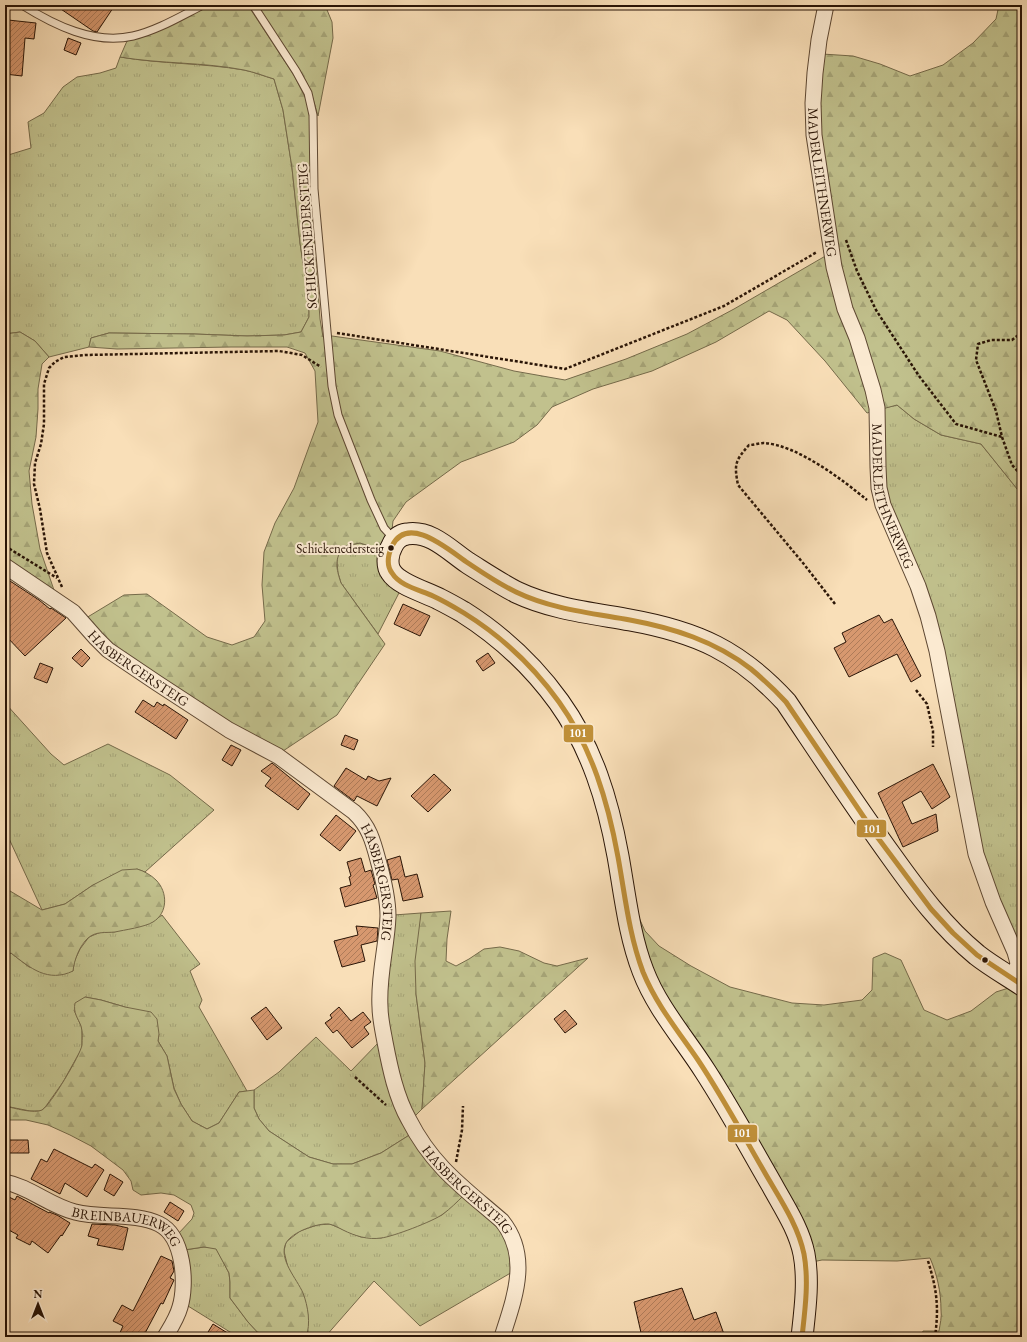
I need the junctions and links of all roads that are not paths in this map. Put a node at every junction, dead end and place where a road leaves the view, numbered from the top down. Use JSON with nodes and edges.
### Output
{"nodes":[{"id":1,"x":22,"y":5,"type":"edge"},
{"id":2,"x":203,"y":5,"type":"edge"},
{"id":3,"x":253,"y":5,"type":"edge"},
{"id":4,"x":826,"y":5,"type":"edge"},
{"id":5,"x":395,"y":540,"type":"junction"},
{"id":6,"x":5,"y":566,"type":"edge"},
{"id":7,"x":1017,"y":982,"type":"edge"},
{"id":8,"x":5,"y":1182,"type":"edge"},
{"id":9,"x":165,"y":1337,"type":"edge"},
{"id":10,"x":502,"y":1337,"type":"edge"},
{"id":11,"x":802,"y":1337,"type":"edge"}],
"edges":[{"from":1,"to":2,"type":"lane"},
{"from":3,"to":5,"type":"lane","name":"SCHICKENEDERSTEIG"},
{"from":4,"to":7,"type":"street","name":"MADERLEITHNERWEG"},
{"from":5,"to":7,"type":"street"},
{"from":5,"to":11,"type":"street"},
{"from":6,"to":10,"type":"street","name":"HASBERGERSTEIG"},
{"from":8,"to":9,"type":"street","name":"BREINBAUERWEG"}]}
